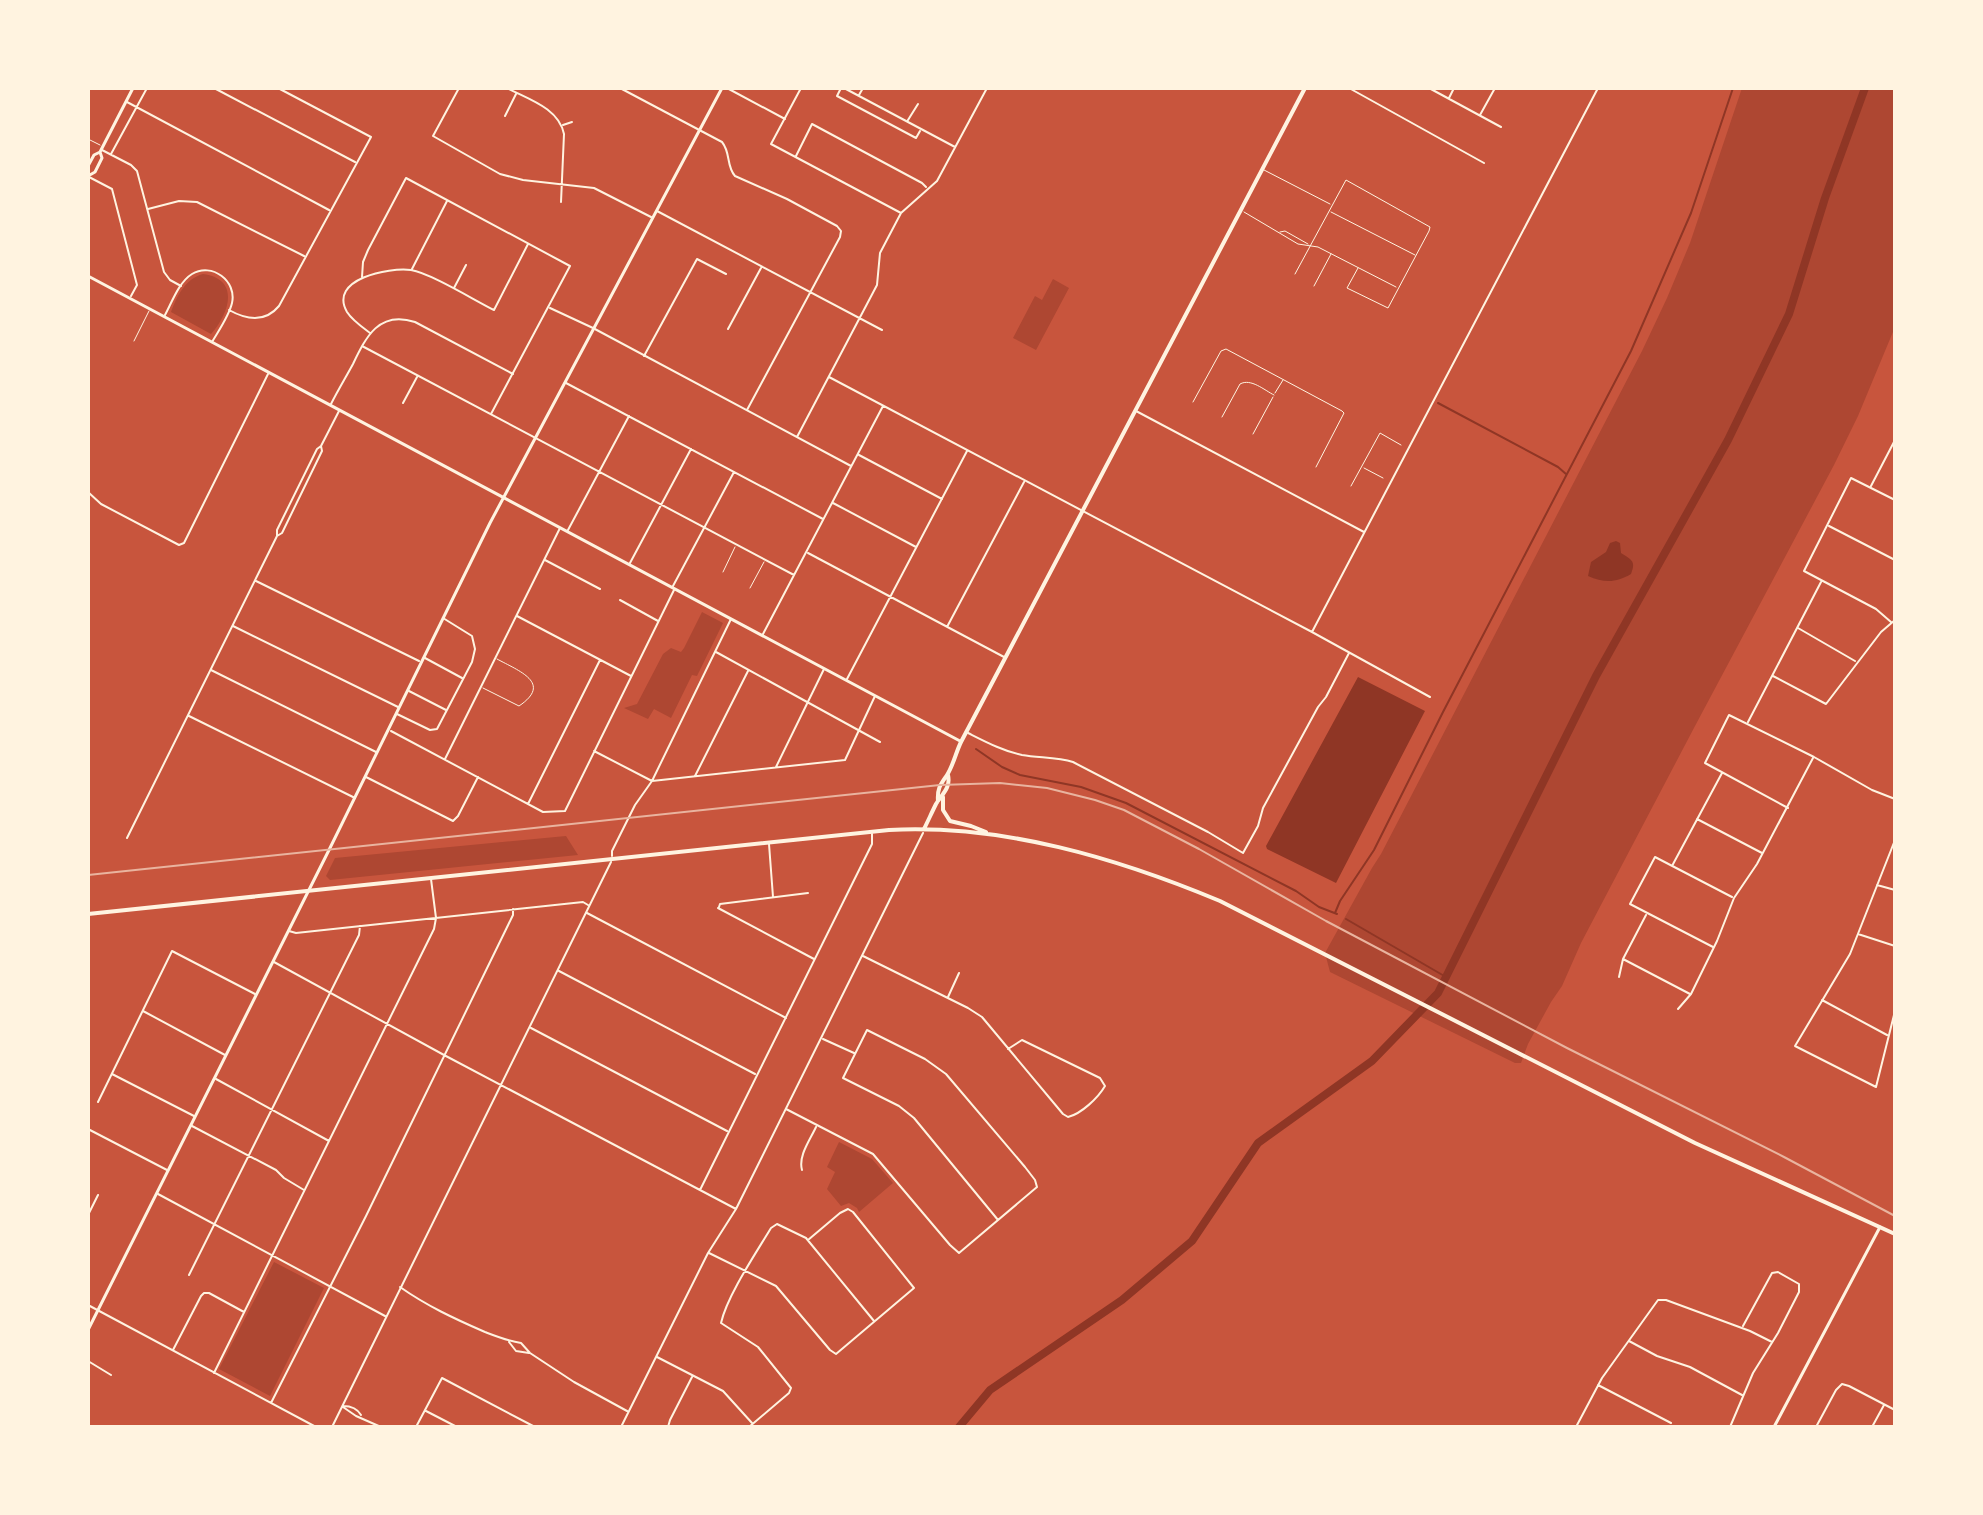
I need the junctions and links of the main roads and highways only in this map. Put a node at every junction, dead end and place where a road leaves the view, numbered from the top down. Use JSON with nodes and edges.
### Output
{"nodes":[{"id":1,"x":1305,"y":88,"type":"edge"},
{"id":2,"x":940,"y":799,"type":"junction"},
{"id":3,"x":924,"y":830,"type":"junction"},
{"id":4,"x":992,"y":835,"type":"junction"},
{"id":5,"x":88,"y":914,"type":"edge"},
{"id":6,"x":1895,"y":1234,"type":"edge"}],
"edges":[{"from":1,"to":2,"type":"main road"},
{"from":2,"to":3,"type":"main road"},
{"from":2,"to":4,"type":"main road"},
{"from":3,"to":4,"type":"main road"},
{"from":3,"to":5,"type":"main road"},
{"from":4,"to":6,"type":"main road"}]}
